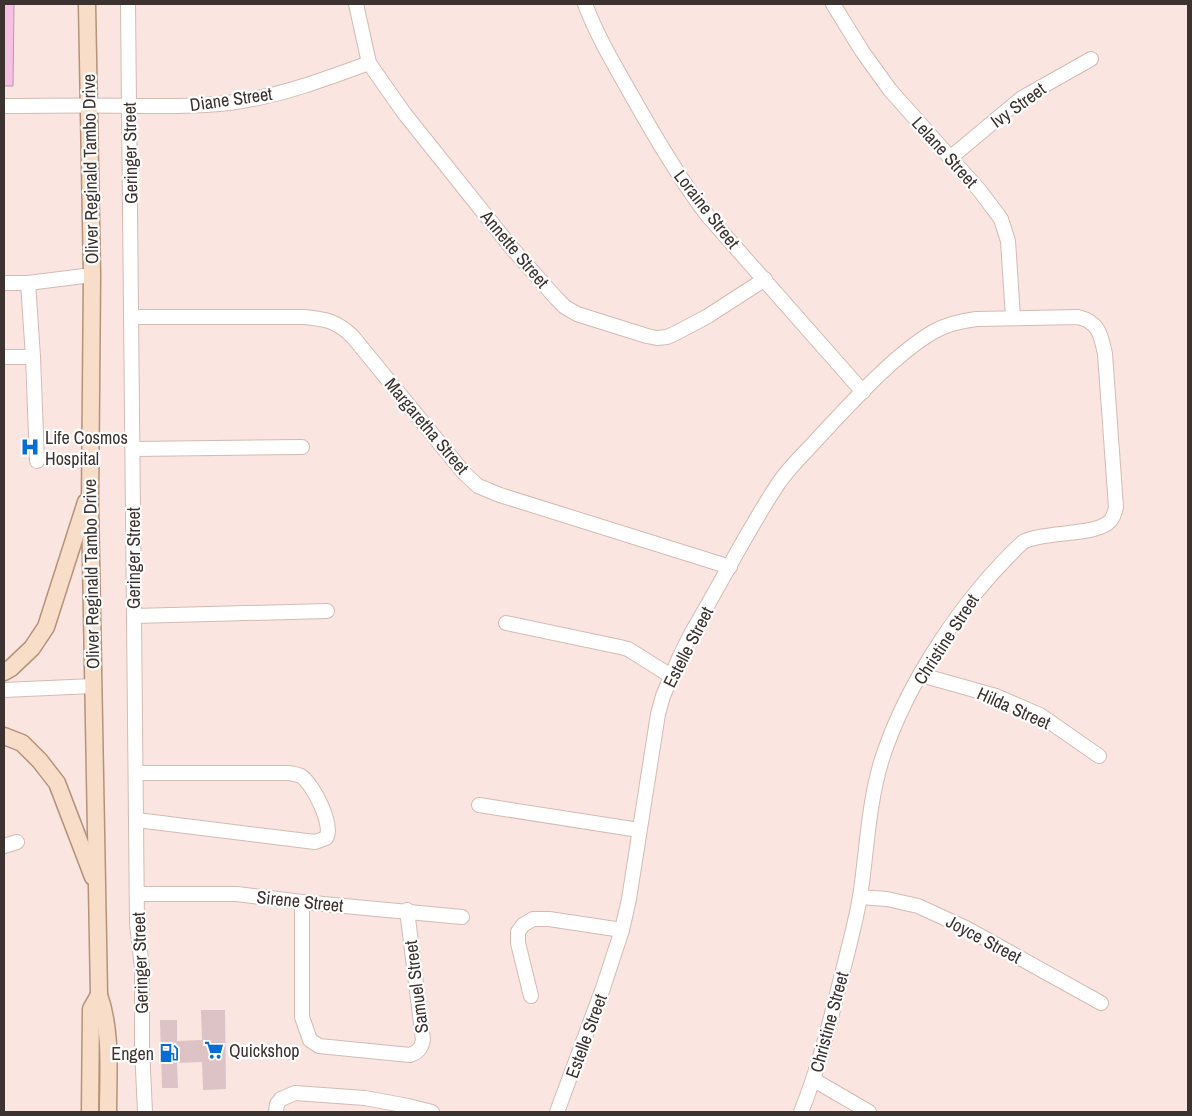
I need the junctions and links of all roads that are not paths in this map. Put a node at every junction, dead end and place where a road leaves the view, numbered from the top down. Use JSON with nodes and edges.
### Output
{"nodes":[{"id":1,"x":87,"y":4,"type":"edge"},
{"id":2,"x":128,"y":4,"type":"edge"},
{"id":3,"x":356,"y":4,"type":"edge"},
{"id":4,"x":585,"y":4,"type":"edge"},
{"id":5,"x":833,"y":4,"type":"edge"},
{"id":6,"x":1091,"y":60,"type":"dead end"},
{"id":7,"x":369,"y":63,"type":"junction"},
{"id":8,"x":4,"y":106,"type":"edge"},
{"id":9,"x":88,"y":106,"type":"junction"},
{"id":10,"x":129,"y":106,"type":"junction"},
{"id":11,"x":950,"y":158,"type":"junction"},
{"id":12,"x":92,"y":276,"type":"junction"},
{"id":13,"x":765,"y":279,"type":"junction"},
{"id":14,"x":28,"y":282,"type":"junction"},
{"id":15,"x":4,"y":283,"type":"edge"},
{"id":16,"x":131,"y":317,"type":"junction"},
{"id":17,"x":1013,"y":317,"type":"junction"},
{"id":18,"x":4,"y":356,"type":"edge"},
{"id":19,"x":32,"y":357,"type":"junction"},
{"id":20,"x":863,"y":392,"type":"junction"},
{"id":21,"x":302,"y":447,"type":"dead end"},
{"id":22,"x":132,"y":449,"type":"junction"},
{"id":23,"x":37,"y":461,"type":"dead end"},
{"id":24,"x":90,"y":488,"type":"junction"},
{"id":25,"x":730,"y":567,"type":"junction"},
{"id":26,"x":327,"y":611,"type":"dead end"},
{"id":27,"x":134,"y":616,"type":"junction"},
{"id":28,"x":506,"y":623,"type":"dead end"},
{"id":29,"x":4,"y":672,"type":"edge"},
{"id":30,"x":921,"y":675,"type":"junction"},
{"id":31,"x":671,"y":676,"type":"junction"},
{"id":32,"x":93,"y":686,"type":"junction"},
{"id":33,"x":4,"y":690,"type":"edge"},
{"id":34,"x":4,"y":736,"type":"edge"},
{"id":35,"x":1099,"y":756,"type":"dead end"},
{"id":36,"x":136,"y":773,"type":"junction"},
{"id":37,"x":479,"y":805,"type":"dead end"},
{"id":38,"x":137,"y":820,"type":"junction"},
{"id":39,"x":639,"y":830,"type":"junction"},
{"id":40,"x":97,"y":889,"type":"junction"},
{"id":41,"x":137,"y":894,"type":"junction"},
{"id":42,"x":860,"y":897,"type":"junction"},
{"id":43,"x":302,"y":902,"type":"junction"},
{"id":44,"x":407,"y":910,"type":"junction"},
{"id":45,"x":462,"y":917,"type":"dead end"},
{"id":46,"x":622,"y":930,"type":"junction"},
{"id":47,"x":99,"y":995,"type":"junction"},
{"id":48,"x":531,"y":996,"type":"dead end"},
{"id":49,"x":1101,"y":1002,"type":"dead end"},
{"id":50,"x":814,"y":1080,"type":"junction"},
{"id":51,"x":90,"y":1112,"type":"edge"},
{"id":52,"x":108,"y":1112,"type":"edge"},
{"id":53,"x":145,"y":1112,"type":"edge"},
{"id":54,"x":276,"y":1112,"type":"edge"},
{"id":55,"x":432,"y":1112,"type":"edge"},
{"id":56,"x":557,"y":1112,"type":"edge"},
{"id":57,"x":801,"y":1112,"type":"edge"},
{"id":58,"x":869,"y":1112,"type":"edge"}],
"edges":[{"from":1,"to":9,"type":"main road","name":"Oliver Reginald Tambo Drive"},
{"from":2,"to":10,"type":"street","name":"Geringer Street"},
{"from":3,"to":7,"type":"street","name":"Annette Street"},
{"from":4,"to":13,"type":"street","name":"Loraine Street"},
{"from":5,"to":11,"type":"street","name":"Lelane Street"},
{"from":6,"to":11,"type":"street","name":"Ivy Street"},
{"from":7,"to":10,"type":"street","name":"Diane Street"},
{"from":7,"to":13,"type":"street","name":"Annette Street"},
{"from":8,"to":9,"type":"street","name":"Diane Street"},
{"from":9,"to":10,"type":"street","name":"Diane Street"},
{"from":9,"to":12,"type":"main road","name":"Oliver Reginald Tambo Drive"},
{"from":10,"to":16,"type":"street","name":"Geringer Street"},
{"from":11,"to":17,"type":"street","name":"Lelane Street"},
{"from":12,"to":14,"type":"street"},
{"from":12,"to":24,"type":"main road","name":"Oliver Reginald Tambo Drive"},
{"from":13,"to":20,"type":"street","name":"Loraine Street"},
{"from":14,"to":15,"type":"street"},
{"from":14,"to":19,"type":"street"},
{"from":16,"to":22,"type":"street","name":"Geringer Street"},
{"from":16,"to":25,"type":"street","name":"Margaretha Street"},
{"from":17,"to":20,"type":"street","name":"Estelle Street"},
{"from":17,"to":30,"type":"street","name":"Christine Street"},
{"from":18,"to":19,"type":"street"},
{"from":19,"to":23,"type":"street"},
{"from":20,"to":25,"type":"street","name":"Estelle Street"},
{"from":21,"to":22,"type":"street"},
{"from":22,"to":27,"type":"street","name":"Geringer Street"},
{"from":24,"to":29,"type":"main road"},
{"from":24,"to":32,"type":"main road","name":"Oliver Reginald Tambo Drive"},
{"from":25,"to":31,"type":"street","name":"Estelle Street"},
{"from":26,"to":27,"type":"street"},
{"from":27,"to":36,"type":"street","name":"Geringer Street"},
{"from":28,"to":31,"type":"street"},
{"from":30,"to":35,"type":"street","name":"Hilda Street"},
{"from":30,"to":42,"type":"street","name":"Christine Street"},
{"from":31,"to":39,"type":"street","name":"Estelle Street"},
{"from":32,"to":33,"type":"street"},
{"from":32,"to":40,"type":"main road","name":"Oliver Reginald Tambo Drive"},
{"from":34,"to":40,"type":"main road"},
{"from":36,"to":38,"type":"street","name":"Geringer Street"},
{"from":36,"to":38,"type":"street"},
{"from":37,"to":39,"type":"street"},
{"from":38,"to":41,"type":"street","name":"Geringer Street"},
{"from":39,"to":46,"type":"street","name":"Estelle Street"},
{"from":40,"to":47,"type":"main road","name":"Oliver Reginald Tambo Drive"},
{"from":41,"to":43,"type":"street","name":"Sirene Street"},
{"from":41,"to":53,"type":"street","name":"Geringer Street"},
{"from":42,"to":49,"type":"street","name":"Joyce Street"},
{"from":42,"to":50,"type":"street","name":"Christine Street"},
{"from":43,"to":44,"type":"street","name":"Sirene Street"},
{"from":43,"to":44,"type":"street","name":"Samuel Street"},
{"from":44,"to":45,"type":"street","name":"Sirene Street"},
{"from":46,"to":48,"type":"street"},
{"from":46,"to":56,"type":"street","name":"Estelle Street"},
{"from":47,"to":51,"type":"main road","name":"Oliver Reginald Tambo Drive"},
{"from":47,"to":52,"type":"main road","name":"Oliver Reginald Tambo Drive"},
{"from":50,"to":57,"type":"street","name":"Christine Street"},
{"from":50,"to":58,"type":"street"},
{"from":54,"to":55,"type":"street"}]}
